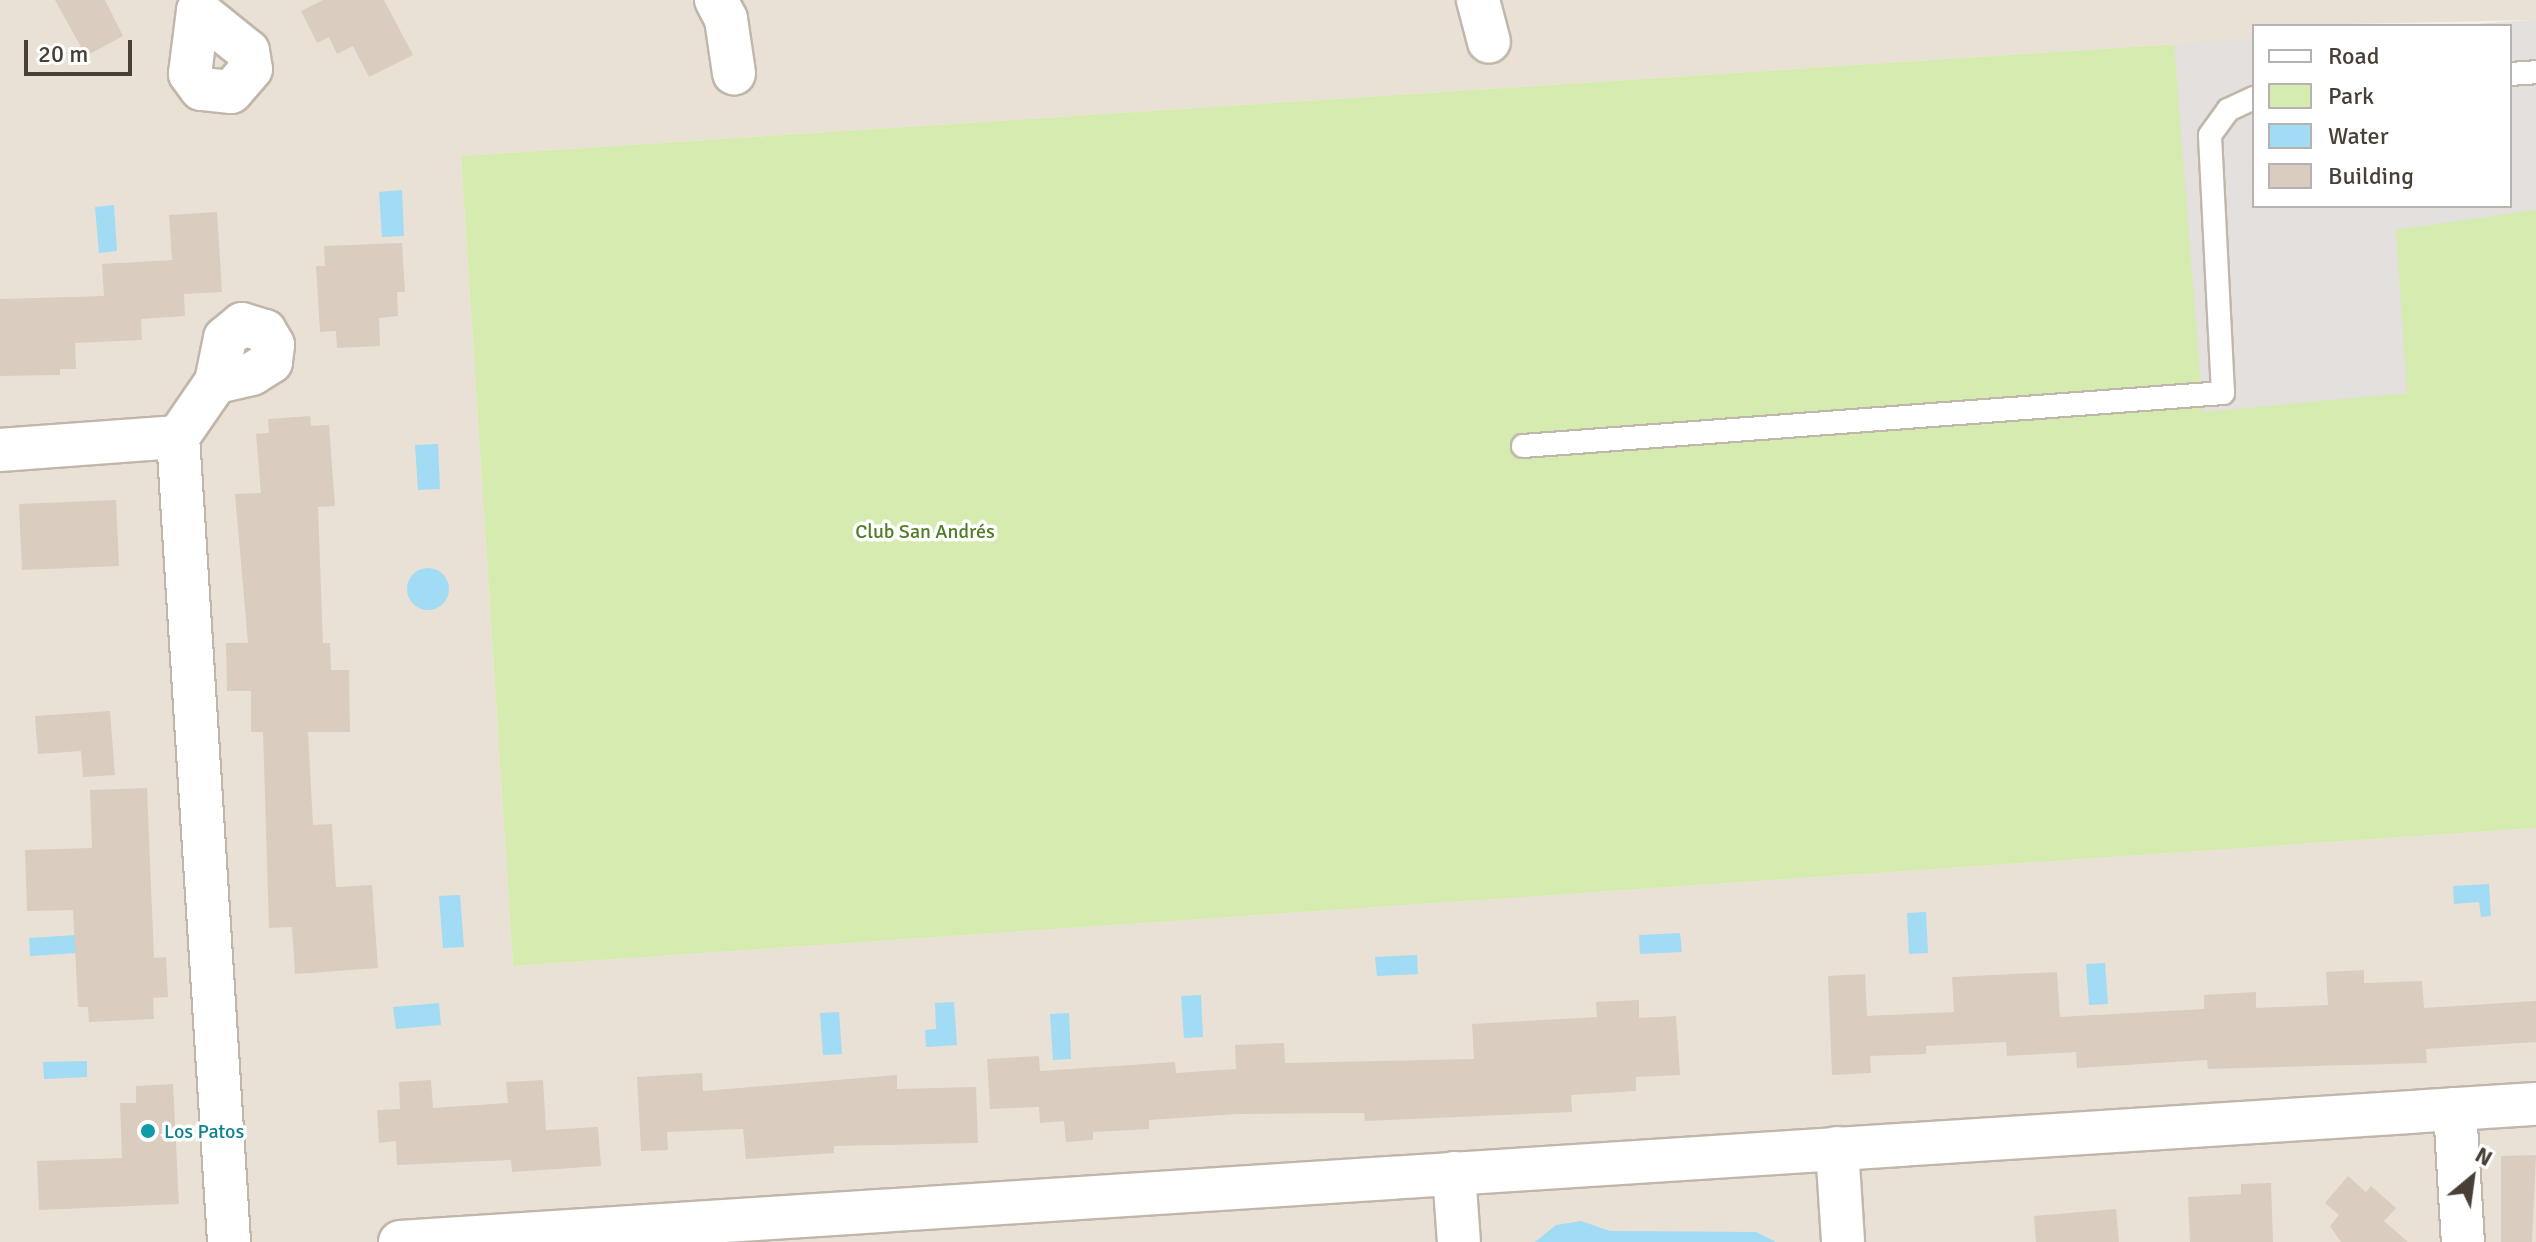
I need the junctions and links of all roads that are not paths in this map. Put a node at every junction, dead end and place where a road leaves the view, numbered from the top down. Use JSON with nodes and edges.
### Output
{"nodes":[{"id":1,"x":716,"y":0,"type":"edge"},
{"id":2,"x":1478,"y":0,"type":"edge"},
{"id":3,"x":1489,"y":42,"type":"dead end"},
{"id":4,"x":2536,"y":72,"type":"edge"},
{"id":5,"x":734,"y":73,"type":"dead end"},
{"id":6,"x":2512,"y":74,"type":"edge"},
{"id":7,"x":2252,"y":99,"type":"edge"},
{"id":8,"x":216,"y":382,"type":"dead end"},
{"id":9,"x":178,"y":437,"type":"junction"},
{"id":10,"x":1523,"y":446,"type":"dead end"},
{"id":11,"x":0,"y":450,"type":"edge"},
{"id":12,"x":2536,"y":1104,"type":"edge"},
{"id":13,"x":2455,"y":1109,"type":"junction"},
{"id":14,"x":1837,"y":1148,"type":"junction"},
{"id":15,"x":1454,"y":1173,"type":"junction"},
{"id":16,"x":836,"y":1227,"type":"edge"},
{"id":17,"x":229,"y":1242,"type":"edge"},
{"id":18,"x":400,"y":1242,"type":"edge"},
{"id":19,"x":1459,"y":1242,"type":"edge"},
{"id":20,"x":1843,"y":1242,"type":"edge"},
{"id":21,"x":2463,"y":1242,"type":"edge"}],
"edges":[{"from":1,"to":5,"type":"street"},
{"from":2,"to":3,"type":"street"},
{"from":4,"to":6,"type":"lane"},
{"from":7,"to":10,"type":"lane"},
{"from":8,"to":9,"type":"street"},
{"from":9,"to":11,"type":"street"},
{"from":9,"to":17,"type":"street"},
{"from":12,"to":13,"type":"street"},
{"from":13,"to":14,"type":"street"},
{"from":13,"to":21,"type":"street"},
{"from":14,"to":15,"type":"street"},
{"from":14,"to":20,"type":"street"},
{"from":15,"to":16,"type":"street"},
{"from":15,"to":19,"type":"street"},
{"from":16,"to":18,"type":"street"}]}
